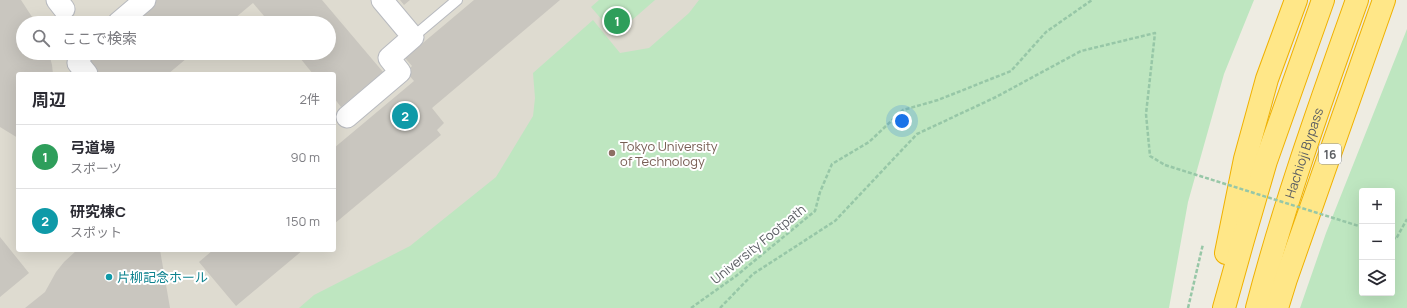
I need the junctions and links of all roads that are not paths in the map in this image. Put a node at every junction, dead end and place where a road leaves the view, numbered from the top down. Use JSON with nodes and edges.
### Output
{"nodes":[{"id":1,"x":146,"y":0,"type":"edge"},
{"id":2,"x":382,"y":0,"type":"edge"},
{"id":3,"x":458,"y":0,"type":"edge"},
{"id":4,"x":1296,"y":0,"type":"edge"},
{"id":5,"x":1323,"y":0,"type":"edge"},
{"id":6,"x":1357,"y":0,"type":"edge"},
{"id":7,"x":1384,"y":0,"type":"edge"},
{"id":8,"x":127,"y":16,"type":"edge"},
{"id":9,"x":413,"y":37,"type":"junction"},
{"id":10,"x":78,"y":60,"type":"edge"},
{"id":11,"x":85,"y":72,"type":"edge"},
{"id":12,"x":347,"y":117,"type":"dead end"},
{"id":13,"x":1218,"y":308,"type":"edge"},
{"id":14,"x":1224,"y":308,"type":"edge"},
{"id":15,"x":1257,"y":308,"type":"edge"},
{"id":16,"x":1277,"y":308,"type":"edge"}],
"edges":[{"from":1,"to":8,"type":"street"},
{"from":2,"to":9,"type":"street"},
{"from":3,"to":9,"type":"lane"},
{"from":4,"to":13,"type":"highway"},
{"from":5,"to":14,"type":"highway"},
{"from":6,"to":15,"type":"highway","name":"Hachioji Bypass","number":"16"},
{"from":7,"to":16,"type":"highway","number":"16"},
{"from":9,"to":12,"type":"street"},
{"from":10,"to":11,"type":"street"}]}
